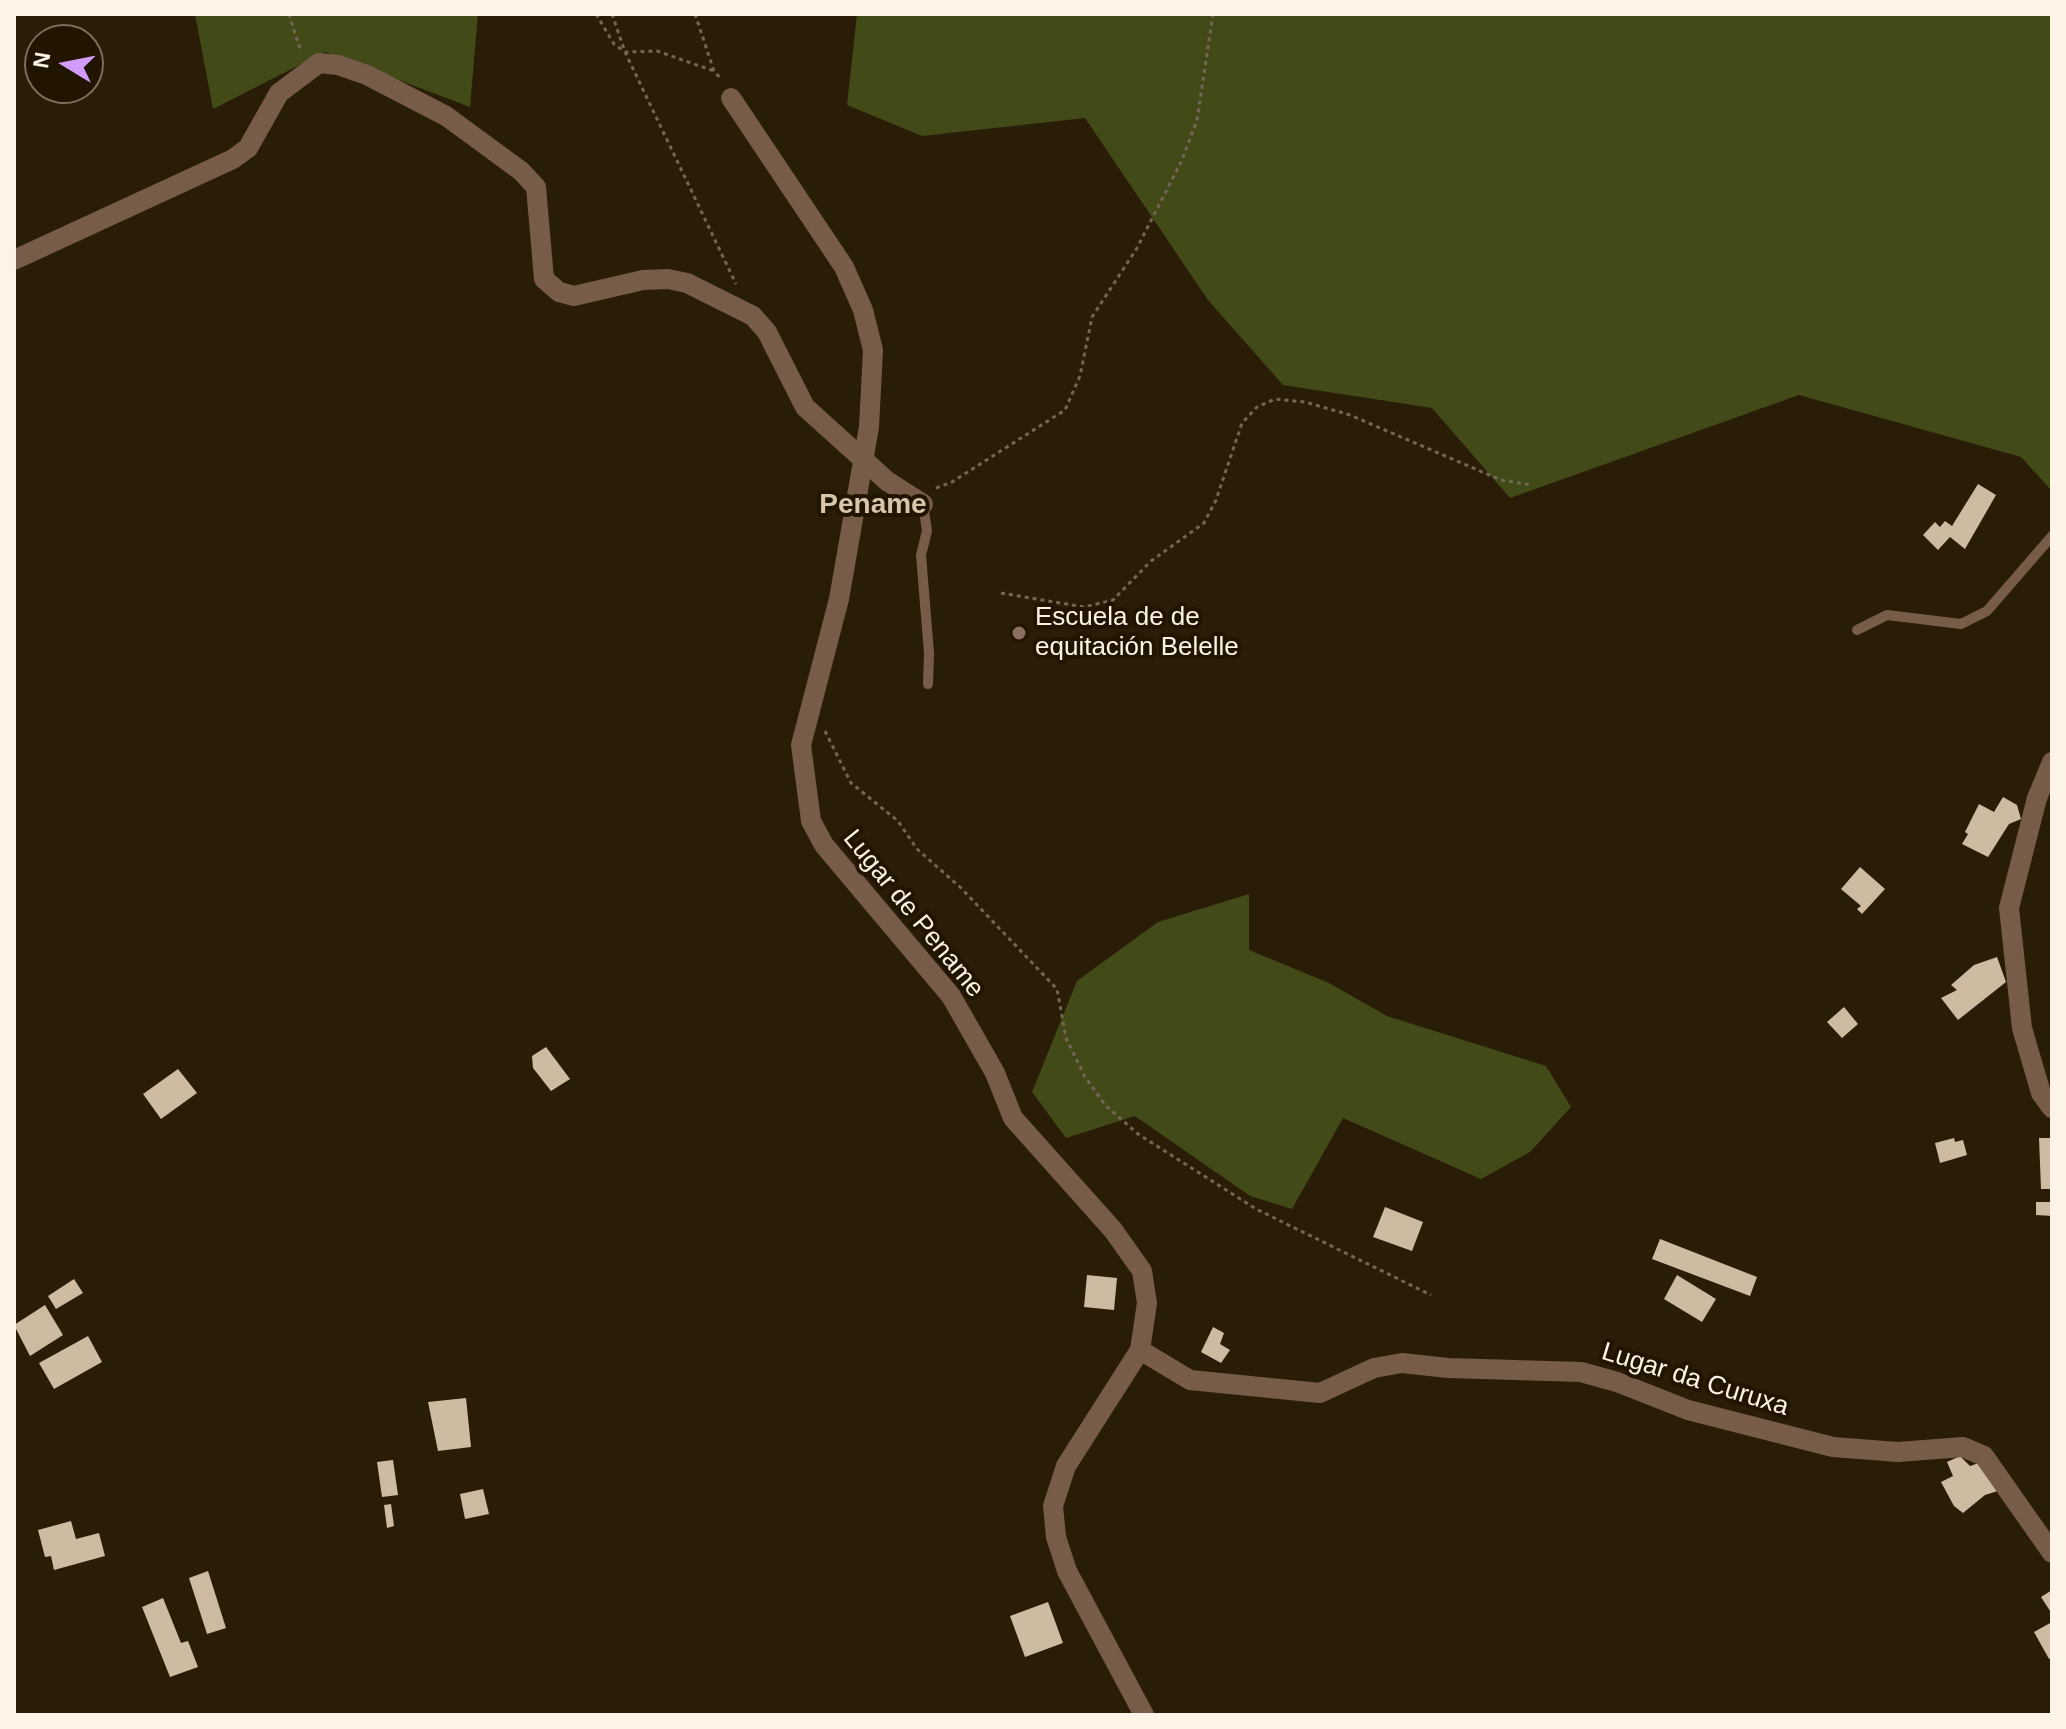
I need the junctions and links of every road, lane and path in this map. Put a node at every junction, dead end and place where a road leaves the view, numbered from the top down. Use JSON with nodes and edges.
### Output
{"nodes":[{"id":1,"x":289,"y":14,"type":"edge"},
{"id":2,"x":596,"y":14,"type":"edge"},
{"id":3,"x":612,"y":14,"type":"edge"},
{"id":4,"x":695,"y":14,"type":"edge"},
{"id":5,"x":1213,"y":14,"type":"edge"},
{"id":6,"x":625,"y":52,"type":"junction"},
{"id":7,"x":319,"y":63,"type":"junction"},
{"id":8,"x":714,"y":71,"type":"junction"},
{"id":9,"x":731,"y":98,"type":"joint"},
{"id":10,"x":14,"y":260,"type":"edge"},
{"id":11,"x":753,"y":316,"type":"junction"},
{"id":12,"x":864,"y":460,"type":"junction"},
{"id":13,"x":1531,"y":485,"type":"dead end"},
{"id":14,"x":917,"y":501,"type":"junction"},
{"id":15,"x":2052,"y":536,"type":"edge"},
{"id":16,"x":1001,"y":593,"type":"dead end"},
{"id":17,"x":1857,"y":630,"type":"dead end"},
{"id":18,"x":928,"y":684,"type":"dead end"},
{"id":19,"x":823,"y":728,"type":"dead end"},
{"id":20,"x":2052,"y":762,"type":"edge"},
{"id":21,"x":2052,"y":1108,"type":"edge"},
{"id":22,"x":1431,"y":1295,"type":"dead end"},
{"id":23,"x":1140,"y":1350,"type":"junction"},
{"id":24,"x":2052,"y":1553,"type":"edge"},
{"id":25,"x":1144,"y":1715,"type":"edge"}],
"edges":[{"from":1,"to":7,"type":"path"},
{"from":2,"to":6,"type":"path"},
{"from":3,"to":6,"type":"path"},
{"from":4,"to":8,"type":"path"},
{"from":5,"to":14,"type":"path"},
{"from":6,"to":8,"type":"path"},
{"from":6,"to":11,"type":"path"},
{"from":7,"to":10,"type":"street"},
{"from":7,"to":11,"type":"street"},
{"from":8,"to":9,"type":"path"},
{"from":9,"to":12,"type":"street","name":"Lugar de Pename"},
{"from":11,"to":12,"type":"street"},
{"from":12,"to":14,"type":"street"},
{"from":12,"to":23,"type":"street","name":"Lugar de Pename"},
{"from":13,"to":16,"type":"path"},
{"from":14,"to":18,"type":"lane"},
{"from":15,"to":17,"type":"lane"},
{"from":19,"to":22,"type":"path"},
{"from":20,"to":21,"type":"street"},
{"from":23,"to":24,"type":"street","name":"Lugar da Curuxa"},
{"from":23,"to":25,"type":"street"}]}
